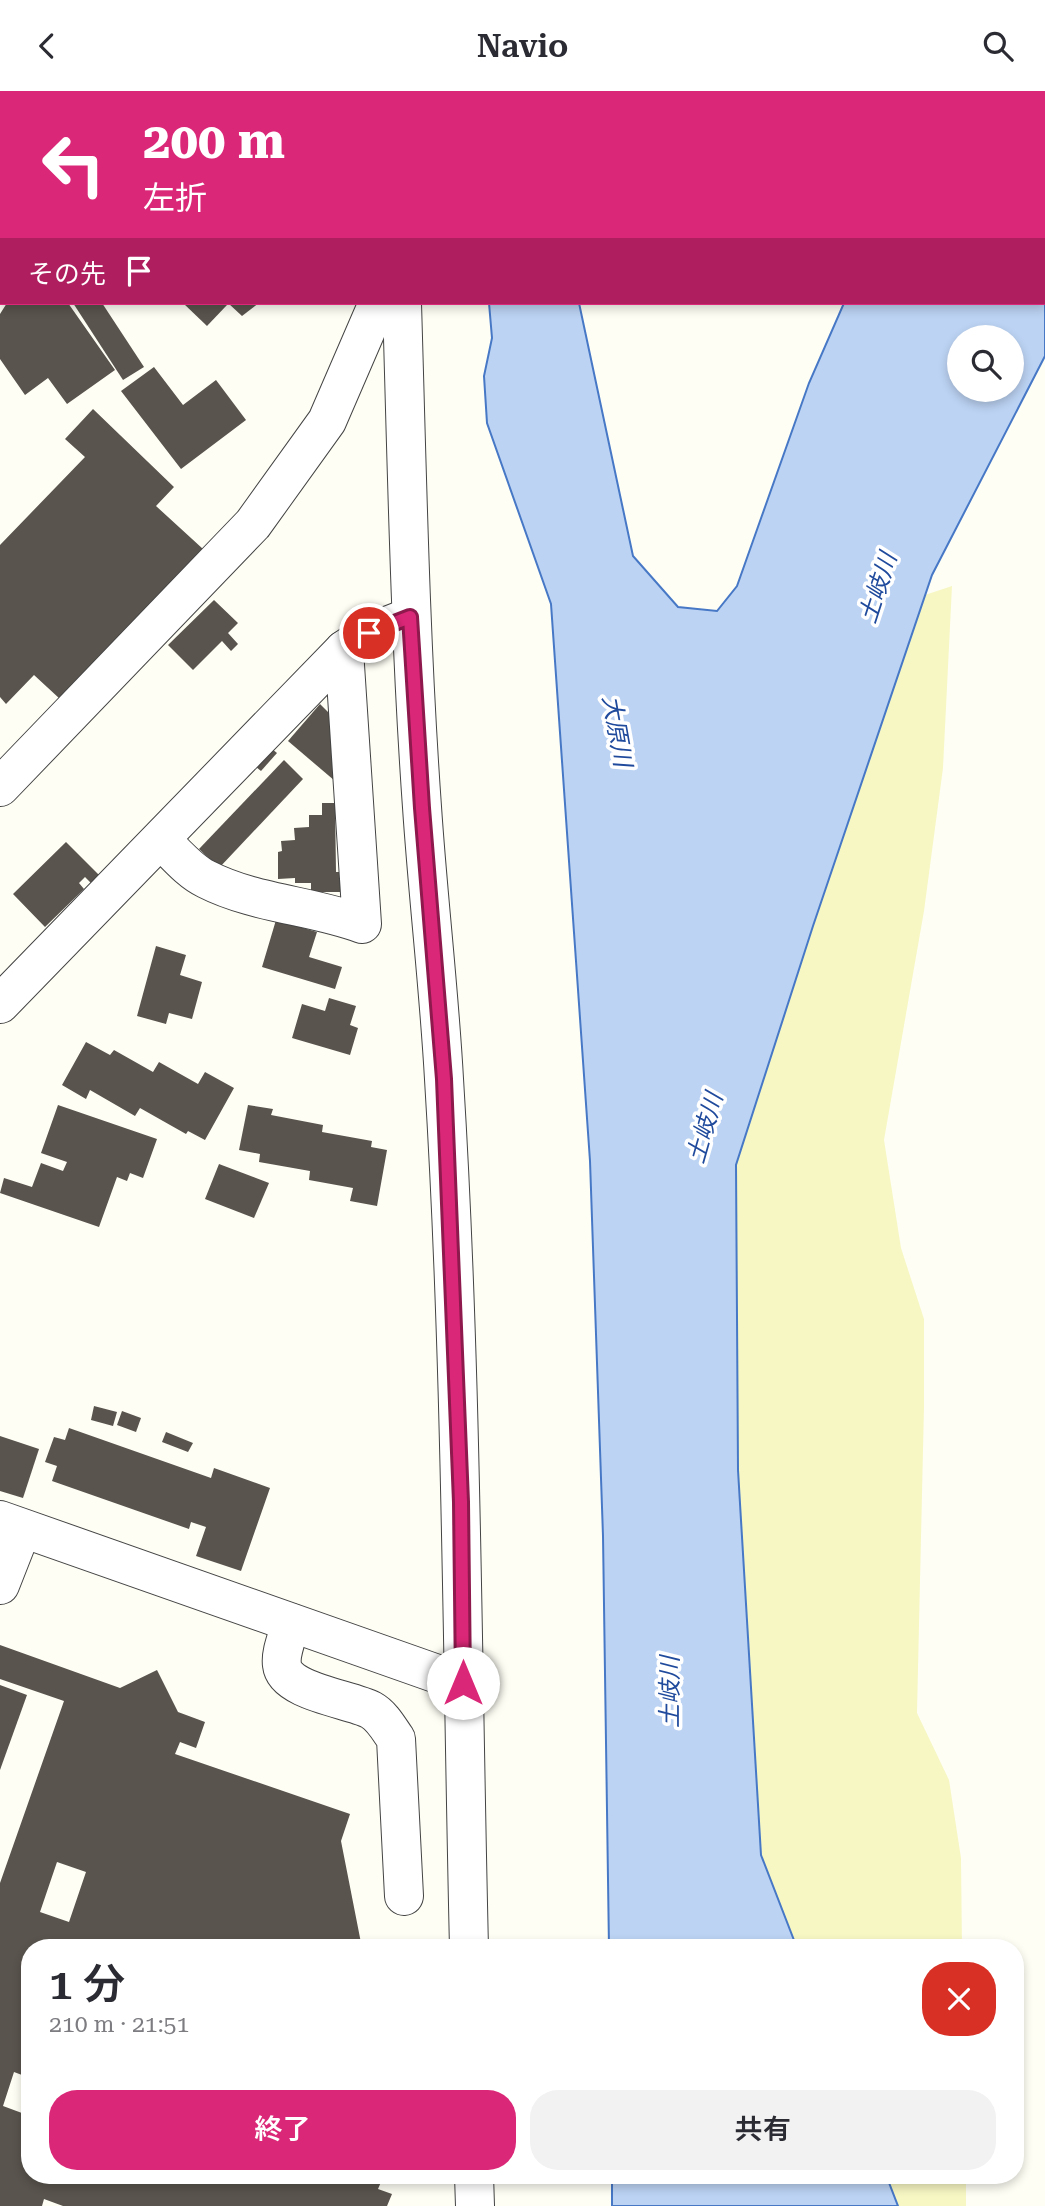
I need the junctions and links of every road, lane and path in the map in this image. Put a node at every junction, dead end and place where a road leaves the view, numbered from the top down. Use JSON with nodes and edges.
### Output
{"nodes":[{"id":1,"x":377,"y":305,"type":"edge"},
{"id":2,"x":402,"y":305,"type":"edge"},
{"id":3,"x":410,"y":617,"type":"junction"},
{"id":4,"x":344,"y":650,"type":"junction"},
{"id":5,"x":0,"y":787,"type":"edge"},
{"id":6,"x":161,"y":840,"type":"junction"},
{"id":7,"x":0,"y":1004,"type":"edge"},
{"id":8,"x":11,"y":1524,"type":"edge"},
{"id":9,"x":0,"y":1585,"type":"edge"},
{"id":10,"x":291,"y":1623,"type":"junction"},
{"id":11,"x":463,"y":1683,"type":"junction"},
{"id":12,"x":404,"y":1896,"type":"dead end"},
{"id":13,"x":469,"y":1939,"type":"edge"},
{"id":14,"x":474,"y":2184,"type":"edge"},
{"id":15,"x":475,"y":2206,"type":"edge"}],
"edges":[{"from":1,"to":5,"type":"street"},
{"from":2,"to":3,"type":"street"},
{"from":3,"to":4,"type":"street"},
{"from":3,"to":11,"type":"street"},
{"from":4,"to":6,"type":"street"},
{"from":4,"to":6,"type":"street"},
{"from":6,"to":7,"type":"street"},
{"from":8,"to":9,"type":"street"},
{"from":8,"to":10,"type":"street"},
{"from":10,"to":11,"type":"street"},
{"from":10,"to":12,"type":"street"},
{"from":11,"to":13,"type":"street"},
{"from":14,"to":15,"type":"street"}]}
